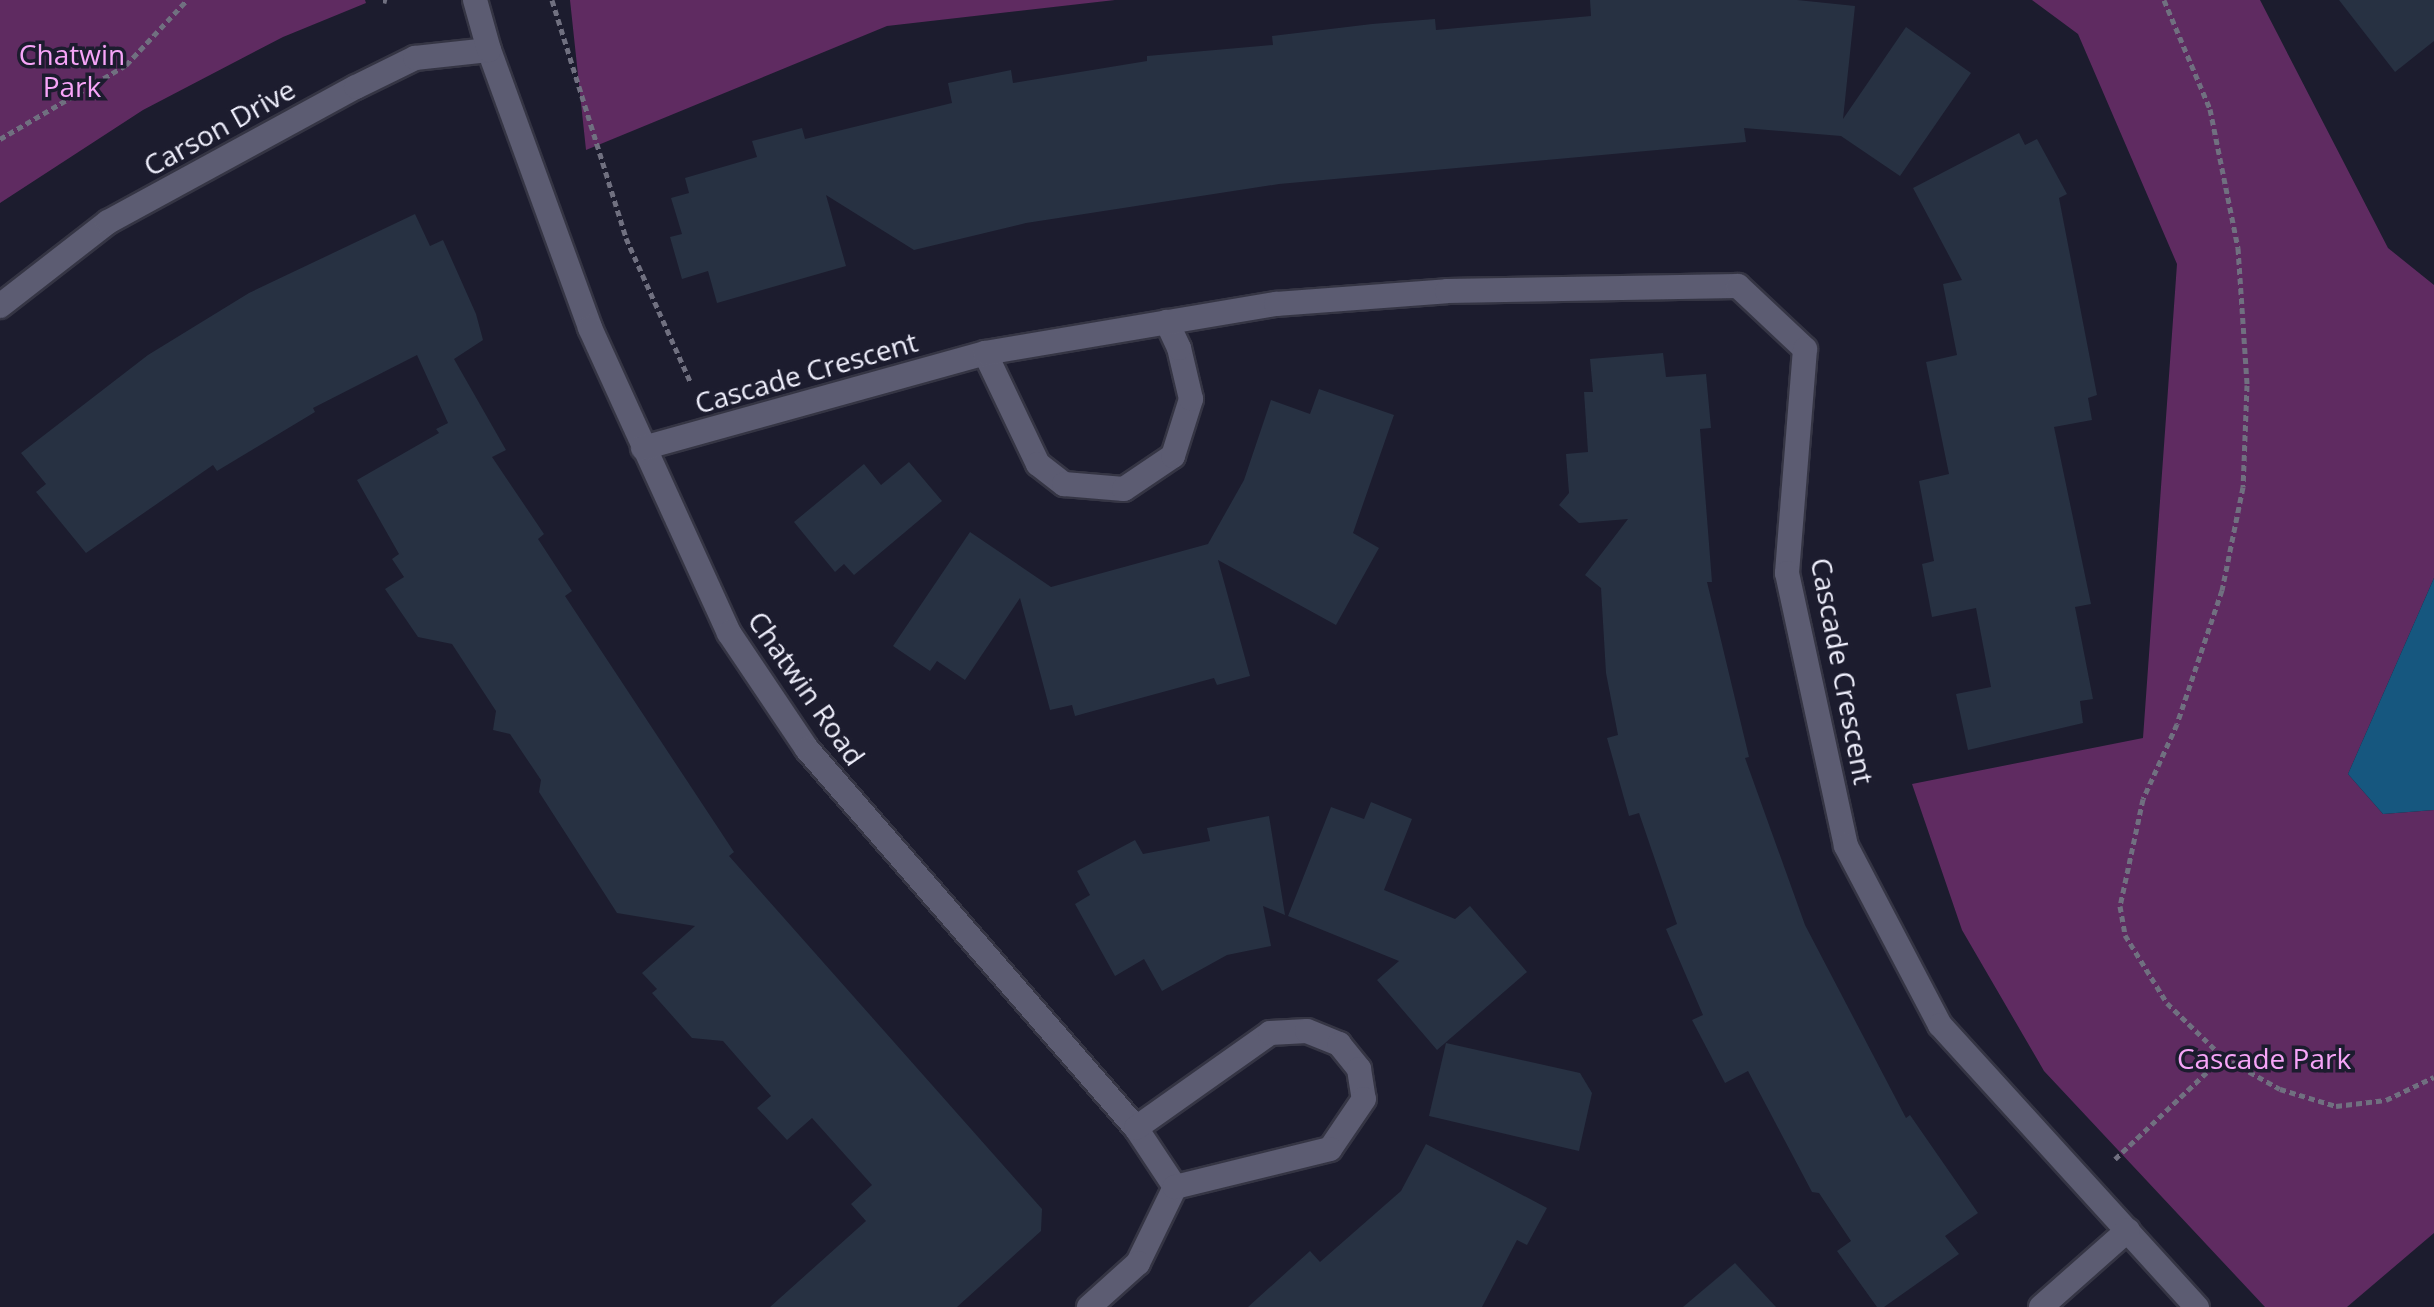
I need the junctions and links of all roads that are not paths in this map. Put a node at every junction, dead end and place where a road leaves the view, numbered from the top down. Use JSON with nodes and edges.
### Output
{"nodes":[{"id":1,"x":475,"y":0,"type":"edge"},
{"id":2,"x":489,"y":50,"type":"junction"},
{"id":3,"x":0,"y":306,"type":"edge"},
{"id":4,"x":1167,"y":322,"type":"junction"},
{"id":5,"x":985,"y":353,"type":"junction"},
{"id":6,"x":643,"y":448,"type":"junction"},
{"id":7,"x":1136,"y":1128,"type":"junction"},
{"id":8,"x":1175,"y":1187,"type":"junction"},
{"id":9,"x":2128,"y":1230,"type":"junction"},
{"id":10,"x":1089,"y":1307,"type":"edge"},
{"id":11,"x":2041,"y":1307,"type":"edge"},
{"id":12,"x":2197,"y":1307,"type":"edge"}],
"edges":[{"from":1,"to":2,"type":"street","name":"Chatwin Road"},
{"from":2,"to":3,"type":"street","name":"Carson Drive"},
{"from":2,"to":6,"type":"street","name":"Chatwin Road"},
{"from":4,"to":5,"type":"street","name":"Cascade Crescent"},
{"from":4,"to":5,"type":"street"},
{"from":4,"to":9,"type":"street","name":"Cascade Crescent"},
{"from":5,"to":6,"type":"street","name":"Cascade Crescent"},
{"from":6,"to":7,"type":"street","name":"Chatwin Road"},
{"from":7,"to":8,"type":"street","name":"Chatwin Road"},
{"from":7,"to":8,"type":"street"},
{"from":8,"to":10,"type":"street"},
{"from":9,"to":11,"type":"street"},
{"from":9,"to":12,"type":"street","name":"Cascade Crescent"}]}
